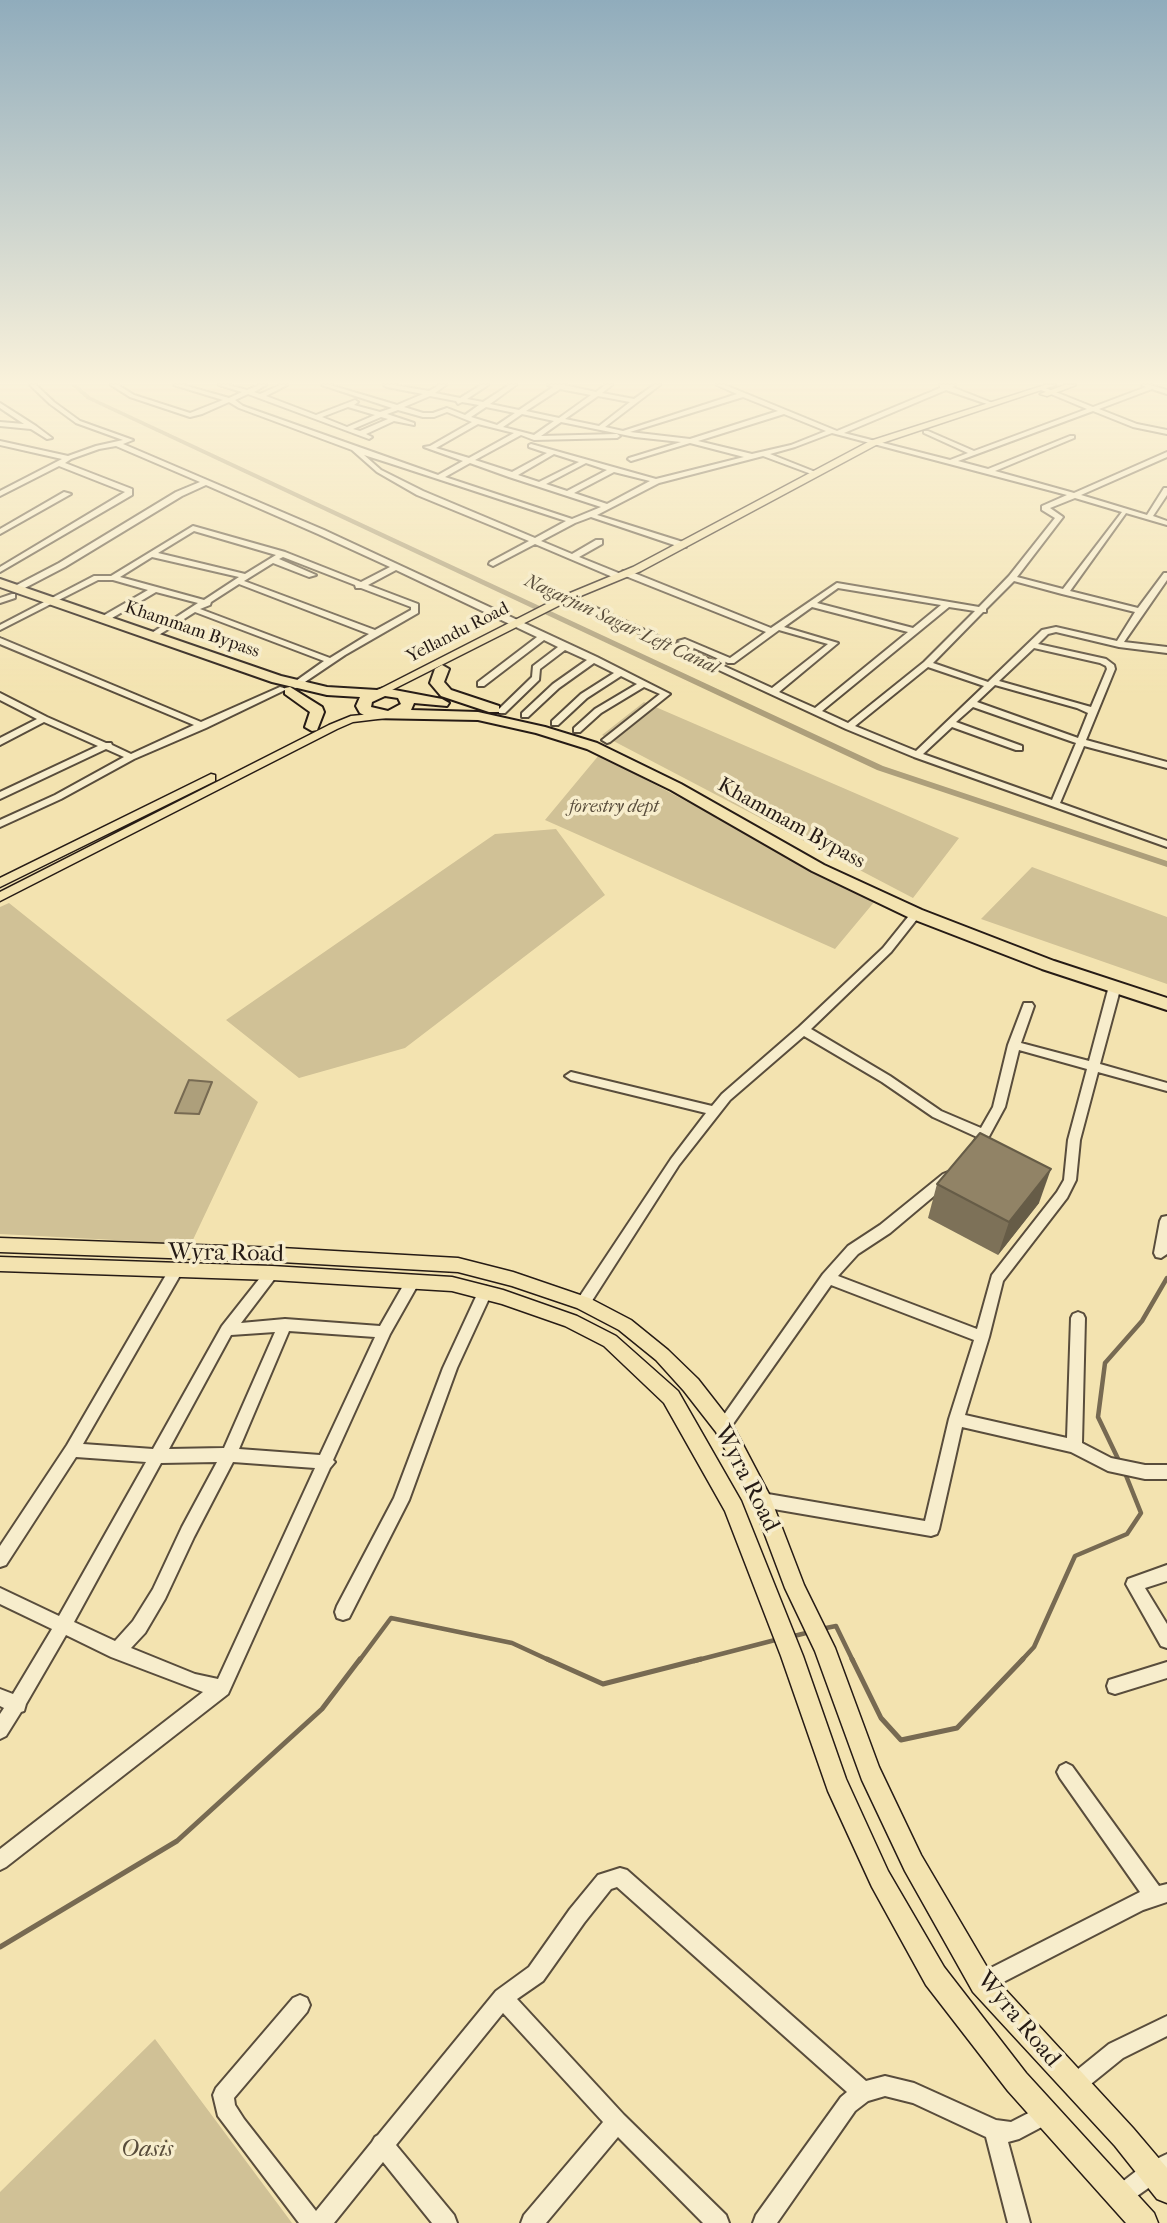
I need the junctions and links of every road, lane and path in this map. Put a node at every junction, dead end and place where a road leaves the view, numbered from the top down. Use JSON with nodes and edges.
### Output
{"nodes":[{"id":1,"x":123,"y":489,"type":"edge"},
{"id":2,"x":191,"y":489,"type":"edge"},
{"id":3,"x":219,"y":489,"type":"edge"},
{"id":4,"x":412,"y":489,"type":"edge"},
{"id":5,"x":425,"y":489,"type":"edge"},
{"id":6,"x":475,"y":489,"type":"edge"},
{"id":7,"x":555,"y":489,"type":"edge"},
{"id":8,"x":576,"y":489,"type":"edge"},
{"id":9,"x":641,"y":489,"type":"edge"},
{"id":10,"x":788,"y":489,"type":"edge"},
{"id":11,"x":802,"y":489,"type":"edge"},
{"id":12,"x":1042,"y":489,"type":"edge"},
{"id":13,"x":1046,"y":489,"type":"edge"},
{"id":14,"x":1087,"y":489,"type":"edge"},
{"id":15,"x":1167,"y":490,"type":"edge"},
{"id":16,"x":420,"y":493,"type":"junction"},
{"id":17,"x":568,"y":493,"type":"junction"},
{"id":18,"x":67,"y":494,"type":"dead end"},
{"id":19,"x":1070,"y":496,"type":"junction"},
{"id":20,"x":607,"y":506,"type":"junction"},
{"id":21,"x":1123,"y":514,"type":"junction"},
{"id":22,"x":591,"y":515,"type":"junction"},
{"id":23,"x":1148,"y":518,"type":"junction"},
{"id":24,"x":572,"y":521,"type":"junction"},
{"id":25,"x":1167,"y":524,"type":"edge"},
{"id":26,"x":0,"y":532,"type":"edge"},
{"id":27,"x":599,"y":542,"type":"dead end"},
{"id":28,"x":536,"y":543,"type":"junction"},
{"id":29,"x":683,"y":545,"type":"junction"},
{"id":30,"x":150,"y":554,"type":"junction"},
{"id":31,"x":282,"y":554,"type":"junction"},
{"id":32,"x":573,"y":557,"type":"junction"},
{"id":33,"x":273,"y":560,"type":"junction"},
{"id":34,"x":493,"y":564,"type":"dead end"},
{"id":35,"x":395,"y":568,"type":"junction"},
{"id":36,"x":0,"y":570,"type":"edge"},
{"id":37,"x":626,"y":575,"type":"junction"},
{"id":38,"x":1167,"y":576,"type":"edge"},
{"id":39,"x":113,"y":578,"type":"junction"},
{"id":40,"x":1012,"y":578,"type":"junction"},
{"id":41,"x":243,"y":579,"type":"junction"},
{"id":42,"x":0,"y":583,"type":"edge"},
{"id":43,"x":356,"y":588,"type":"junction"},
{"id":44,"x":155,"y":589,"type":"junction"},
{"id":45,"x":1065,"y":592,"type":"junction"},
{"id":46,"x":7,"y":594,"type":"edge"},
{"id":47,"x":567,"y":601,"type":"junction"},
{"id":48,"x":47,"y":603,"type":"junction"},
{"id":49,"x":207,"y":603,"type":"junction"},
{"id":50,"x":810,"y":604,"type":"junction"},
{"id":51,"x":947,"y":604,"type":"junction"},
{"id":52,"x":196,"y":610,"type":"junction"},
{"id":53,"x":983,"y":610,"type":"junction"},
{"id":54,"x":1140,"y":611,"type":"junction"},
{"id":55,"x":104,"y":619,"type":"junction"},
{"id":56,"x":521,"y":623,"type":"junction"},
{"id":57,"x":0,"y":628,"type":"edge"},
{"id":58,"x":774,"y":629,"type":"junction"},
{"id":59,"x":915,"y":631,"type":"junction"},
{"id":60,"x":375,"y":633,"type":"junction"},
{"id":61,"x":151,"y":636,"type":"junction"},
{"id":62,"x":542,"y":637,"type":"junction"},
{"id":63,"x":682,"y":640,"type":"dead end"},
{"id":64,"x":0,"y":642,"type":"edge"},
{"id":65,"x":1119,"y":644,"type":"junction"},
{"id":66,"x":1033,"y":645,"type":"junction"},
{"id":67,"x":564,"y":646,"type":"junction"},
{"id":68,"x":1167,"y":650,"type":"edge"},
{"id":69,"x":594,"y":659,"type":"junction"},
{"id":70,"x":331,"y":661,"type":"junction"},
{"id":71,"x":731,"y":661,"type":"junction"},
{"id":72,"x":927,"y":664,"type":"junction"},
{"id":73,"x":723,"y":668,"type":"junction"},
{"id":74,"x":442,"y":669,"type":"junction"},
{"id":75,"x":621,"y":672,"type":"junction"},
{"id":76,"x":644,"y":683,"type":"junction"},
{"id":77,"x":481,"y":684,"type":"dead end"},
{"id":78,"x":992,"y":684,"type":"junction"},
{"id":79,"x":290,"y":689,"type":"junction"},
{"id":80,"x":773,"y":692,"type":"junction"},
{"id":81,"x":377,"y":693,"type":"junction"},
{"id":82,"x":403,"y":696,"type":"junction"},
{"id":83,"x":0,"y":697,"type":"edge"},
{"id":84,"x":971,"y":703,"type":"junction"},
{"id":85,"x":363,"y":706,"type":"junction"},
{"id":86,"x":502,"y":711,"type":"junction"},
{"id":87,"x":816,"y":712,"type":"junction"},
{"id":88,"x":1093,"y":712,"type":"junction"},
{"id":89,"x":386,"y":715,"type":"junction"},
{"id":90,"x":525,"y":715,"type":"junction"},
{"id":91,"x":44,"y":719,"type":"junction"},
{"id":92,"x":555,"y":723,"type":"junction"},
{"id":93,"x":950,"y":723,"type":"junction"},
{"id":94,"x":203,"y":726,"type":"junction"},
{"id":95,"x":312,"y":727,"type":"junction"},
{"id":96,"x":849,"y":727,"type":"junction"},
{"id":97,"x":577,"y":730,"type":"junction"},
{"id":98,"x":607,"y":740,"type":"junction"},
{"id":99,"x":0,"y":742,"type":"edge"},
{"id":100,"x":1081,"y":742,"type":"junction"},
{"id":101,"x":108,"y":746,"type":"junction"},
{"id":102,"x":1019,"y":748,"type":"dead end"},
{"id":103,"x":917,"y":755,"type":"junction"},
{"id":104,"x":131,"y":757,"type":"junction"},
{"id":105,"x":1167,"y":765,"type":"edge"},
{"id":106,"x":0,"y":796,"type":"edge"},
{"id":107,"x":1055,"y":804,"type":"junction"},
{"id":108,"x":0,"y":824,"type":"edge"},
{"id":109,"x":1167,"y":844,"type":"edge"},
{"id":110,"x":0,"y":883,"type":"edge"},
{"id":111,"x":0,"y":897,"type":"edge"},
{"id":112,"x":916,"y":914,"type":"junction"},
{"id":113,"x":1115,"y":986,"type":"junction"},
{"id":114,"x":1167,"y":992,"type":"edge"},
{"id":115,"x":1167,"y":1004,"type":"edge"},
{"id":116,"x":1028,"y":1006,"type":"dead end"},
{"id":117,"x":803,"y":1030,"type":"junction"},
{"id":118,"x":1014,"y":1045,"type":"junction"},
{"id":119,"x":1093,"y":1068,"type":"junction"},
{"id":120,"x":571,"y":1076,"type":"dead end"},
{"id":121,"x":1167,"y":1087,"type":"edge"},
{"id":122,"x":715,"y":1111,"type":"junction"},
{"id":123,"x":985,"y":1135,"type":"junction"},
{"id":124,"x":1167,"y":1221,"type":"edge"},
{"id":125,"x":0,"y":1245,"type":"edge"},
{"id":126,"x":1161,"y":1253,"type":"dead end"},
{"id":127,"x":0,"y":1264,"type":"edge"},
{"id":128,"x":478,"y":1270,"type":"junction"},
{"id":129,"x":175,"y":1272,"type":"junction"},
{"id":130,"x":272,"y":1273,"type":"junction"},
{"id":131,"x":828,"y":1278,"type":"junction"},
{"id":132,"x":413,"y":1281,"type":"junction"},
{"id":133,"x":477,"y":1290,"type":"junction"},
{"id":134,"x":583,"y":1303,"type":"junction"},
{"id":135,"x":1078,"y":1318,"type":"dead end"},
{"id":136,"x":285,"y":1325,"type":"junction"},
{"id":137,"x":227,"y":1330,"type":"junction"},
{"id":138,"x":384,"y":1332,"type":"junction"},
{"id":139,"x":982,"y":1337,"type":"junction"},
{"id":140,"x":956,"y":1419,"type":"junction"},
{"id":141,"x":723,"y":1426,"type":"junction"},
{"id":142,"x":1074,"y":1446,"type":"junction"},
{"id":143,"x":72,"y":1450,"type":"junction"},
{"id":144,"x":229,"y":1455,"type":"junction"},
{"id":145,"x":157,"y":1456,"type":"junction"},
{"id":146,"x":327,"y":1462,"type":"junction"},
{"id":147,"x":1167,"y":1472,"type":"edge"},
{"id":148,"x":762,"y":1500,"type":"junction"},
{"id":149,"x":0,"y":1560,"type":"edge"},
{"id":150,"x":1167,"y":1573,"type":"edge"},
{"id":151,"x":0,"y":1596,"type":"edge"},
{"id":152,"x":343,"y":1612,"type":"dead end"},
{"id":153,"x":62,"y":1627,"type":"junction"},
{"id":154,"x":1167,"y":1640,"type":"edge"},
{"id":155,"x":117,"y":1651,"type":"junction"},
{"id":156,"x":1167,"y":1670,"type":"edge"},
{"id":157,"x":1115,"y":1686,"type":"dead end"},
{"id":158,"x":222,"y":1688,"type":"junction"},
{"id":159,"x":0,"y":1697,"type":"edge"},
{"id":160,"x":18,"y":1705,"type":"junction"},
{"id":161,"x":0,"y":1730,"type":"edge"},
{"id":162,"x":1066,"y":1772,"type":"dead end"},
{"id":163,"x":0,"y":1861,"type":"edge"},
{"id":164,"x":1161,"y":1895,"type":"edge"},
{"id":165,"x":982,"y":1983,"type":"junction"},
{"id":166,"x":503,"y":1998,"type":"junction"},
{"id":167,"x":300,"y":2005,"type":"dead end"},
{"id":168,"x":1167,"y":2026,"type":"edge"},
{"id":169,"x":1074,"y":2085,"type":"junction"},
{"id":170,"x":863,"y":2092,"type":"junction"},
{"id":171,"x":1046,"y":2115,"type":"junction"},
{"id":172,"x":617,"y":2122,"type":"junction"},
{"id":173,"x":995,"y":2130,"type":"junction"},
{"id":174,"x":382,"y":2144,"type":"junction"},
{"id":175,"x":1162,"y":2175,"type":"edge"},
{"id":176,"x":1120,"y":2196,"type":"junction"},
{"id":177,"x":310,"y":2221,"type":"edge"},
{"id":178,"x":446,"y":2223,"type":"edge"},
{"id":179,"x":532,"y":2223,"type":"edge"},
{"id":180,"x":718,"y":2223,"type":"edge"},
{"id":181,"x":764,"y":2223,"type":"edge"},
{"id":182,"x":1019,"y":2223,"type":"edge"},
{"id":183,"x":1144,"y":2223,"type":"edge"}],
"edges":[{"from":1,"to":36,"type":"street"},
{"from":2,"to":46,"type":"street"},
{"from":3,"to":35,"type":"street"},
{"from":4,"to":16,"type":"street"},
{"from":5,"to":16,"type":"street"},
{"from":6,"to":24,"type":"street"},
{"from":7,"to":17,"type":"street"},
{"from":8,"to":17,"type":"street"},
{"from":9,"to":20,"type":"street"},
{"from":10,"to":29,"type":"main road","name":"Yellandu Road"},
{"from":11,"to":37,"type":"main road","name":"Yellandu Road"},
{"from":12,"to":19,"type":"street"},
{"from":13,"to":19,"type":"street"},
{"from":14,"to":19,"type":"street"},
{"from":15,"to":23,"type":"street"},
{"from":16,"to":28,"type":"street"},
{"from":17,"to":20,"type":"street"},
{"from":18,"to":26,"type":"street"},
{"from":19,"to":21,"type":"street"},
{"from":19,"to":23,"type":"street"},
{"from":19,"to":40,"type":"street"},
{"from":20,"to":22,"type":"street"},
{"from":21,"to":25,"type":"street"},
{"from":21,"to":45,"type":"street"},
{"from":22,"to":24,"type":"street"},
{"from":22,"to":29,"type":"street"},
{"from":23,"to":25,"type":"street"},
{"from":24,"to":28,"type":"street"},
{"from":27,"to":32,"type":"street"},
{"from":28,"to":32,"type":"street"},
{"from":28,"to":34,"type":"street"},
{"from":29,"to":37,"type":"main road","name":"Yellandu Road"},
{"from":30,"to":31,"type":"street"},
{"from":30,"to":39,"type":"street"},
{"from":30,"to":41,"type":"street"},
{"from":31,"to":33,"type":"street"},
{"from":31,"to":43,"type":"street"},
{"from":32,"to":37,"type":"street"},
{"from":33,"to":41,"type":"street"},
{"from":33,"to":43,"type":"street"},
{"from":35,"to":43,"type":"street"},
{"from":35,"to":56,"type":"street"},
{"from":37,"to":47,"type":"main road","name":"Yellandu Road"},
{"from":37,"to":58,"type":"street"},
{"from":38,"to":54,"type":"street"},
{"from":39,"to":44,"type":"street"},
{"from":39,"to":48,"type":"street"},
{"from":40,"to":45,"type":"street"},
{"from":40,"to":53,"type":"street"},
{"from":41,"to":49,"type":"street"},
{"from":41,"to":60,"type":"street"},
{"from":42,"to":46,"type":"highway","name":"Khammam Bypass"},
{"from":43,"to":60,"type":"street"},
{"from":44,"to":49,"type":"street"},
{"from":44,"to":55,"type":"street"},
{"from":45,"to":54,"type":"street"},
{"from":46,"to":48,"type":"highway","name":"Khammam Bypass"},
{"from":47,"to":56,"type":"main road","name":"Yellandu Road"},
{"from":47,"to":73,"type":"street"},
{"from":48,"to":55,"type":"highway","name":"Khammam Bypass"},
{"from":48,"to":57,"type":"street"},
{"from":48,"to":79,"type":"highway","name":"Khammam Bypass"},
{"from":49,"to":52,"type":"street"},
{"from":50,"to":51,"type":"street"},
{"from":50,"to":58,"type":"street"},
{"from":50,"to":59,"type":"street"},
{"from":51,"to":53,"type":"street"},
{"from":51,"to":59,"type":"street"},
{"from":52,"to":61,"type":"street"},
{"from":52,"to":70,"type":"street"},
{"from":53,"to":72,"type":"street"},
{"from":54,"to":65,"type":"street"},
{"from":55,"to":61,"type":"highway","name":"Khammam Bypass"},
{"from":56,"to":62,"type":"street"},
{"from":56,"to":74,"type":"main road","name":"Yellandu Road"},
{"from":56,"to":81,"type":"main road","name":"Yellandu Road"},
{"from":58,"to":71,"type":"street"},
{"from":58,"to":80,"type":"street"},
{"from":59,"to":87,"type":"street"},
{"from":60,"to":70,"type":"street"},
{"from":61,"to":79,"type":"highway","name":"Khammam Bypass"},
{"from":62,"to":67,"type":"street"},
{"from":62,"to":77,"type":"street"},
{"from":63,"to":71,"type":"street"},
{"from":64,"to":94,"type":"street"},
{"from":65,"to":66,"type":"street"},
{"from":65,"to":68,"type":"street"},
{"from":66,"to":78,"type":"street"},
{"from":66,"to":88,"type":"street"},
{"from":67,"to":69,"type":"street"},
{"from":67,"to":86,"type":"street"},
{"from":69,"to":75,"type":"street"},
{"from":69,"to":90,"type":"street"},
{"from":70,"to":79,"type":"street"},
{"from":71,"to":73,"type":"street"},
{"from":72,"to":78,"type":"street"},
{"from":72,"to":96,"type":"street"},
{"from":73,"to":80,"type":"street"},
{"from":74,"to":82,"type":"main road","name":"Yellandu Road"},
{"from":74,"to":86,"type":"highway"},
{"from":75,"to":76,"type":"street"},
{"from":75,"to":92,"type":"street"},
{"from":76,"to":97,"type":"street"},
{"from":76,"to":98,"type":"street"},
{"from":78,"to":84,"type":"street"},
{"from":78,"to":88,"type":"street"},
{"from":79,"to":81,"type":"highway","name":"Khammam Bypass"},
{"from":79,"to":85,"type":"highway","name":"Khammam Bypass"},
{"from":79,"to":94,"type":"street"},
{"from":79,"to":95,"type":"highway"},
{"from":80,"to":87,"type":"street"},
{"from":81,"to":82,"type":"highway","name":"Khammam Bypass"},
{"from":81,"to":85,"type":"highway"},
{"from":82,"to":86,"type":"highway","name":"Khammam Bypass"},
{"from":82,"to":89,"type":"highway"},
{"from":83,"to":91,"type":"street"},
{"from":84,"to":93,"type":"street"},
{"from":84,"to":100,"type":"street"},
{"from":85,"to":89,"type":"highway","name":"Khammam Bypass"},
{"from":85,"to":95,"type":"main road"},
{"from":86,"to":90,"type":"highway","name":"Khammam Bypass"},
{"from":87,"to":96,"type":"street"},
{"from":88,"to":100,"type":"street"},
{"from":89,"to":111,"type":"main road"},
{"from":89,"to":112,"type":"highway","name":"Khammam Bypass"},
{"from":90,"to":92,"type":"highway","name":"Khammam Bypass"},
{"from":91,"to":99,"type":"street"},
{"from":91,"to":101,"type":"street"},
{"from":92,"to":97,"type":"highway","name":"Khammam Bypass"},
{"from":93,"to":102,"type":"street"},
{"from":93,"to":103,"type":"street"},
{"from":94,"to":104,"type":"street"},
{"from":95,"to":110,"type":"main road"},
{"from":96,"to":103,"type":"street"},
{"from":97,"to":98,"type":"highway","name":"Khammam Bypass"},
{"from":98,"to":114,"type":"highway","name":"Khammam Bypass"},
{"from":100,"to":105,"type":"street"},
{"from":100,"to":107,"type":"street"},
{"from":101,"to":104,"type":"street"},
{"from":101,"to":106,"type":"street"},
{"from":103,"to":107,"type":"street"},
{"from":104,"to":108,"type":"street"},
{"from":107,"to":109,"type":"street"},
{"from":112,"to":113,"type":"highway","name":"Khammam Bypass"},
{"from":112,"to":117,"type":"street"},
{"from":113,"to":115,"type":"highway","name":"Khammam Bypass"},
{"from":113,"to":119,"type":"street"},
{"from":116,"to":118,"type":"street"},
{"from":117,"to":122,"type":"street"},
{"from":117,"to":123,"type":"street"},
{"from":118,"to":119,"type":"street"},
{"from":118,"to":123,"type":"street"},
{"from":119,"to":121,"type":"street"},
{"from":119,"to":139,"type":"street"},
{"from":120,"to":122,"type":"street"},
{"from":122,"to":134,"type":"street"},
{"from":123,"to":131,"type":"street"},
{"from":124,"to":126,"type":"street"},
{"from":125,"to":128,"type":"main road","name":"Wyra Road"},
{"from":127,"to":129,"type":"main road","name":"Wyra Road"},
{"from":128,"to":133,"type":"main road"},
{"from":128,"to":134,"type":"main road","name":"Wyra Road"},
{"from":129,"to":130,"type":"main road","name":"Wyra Road"},
{"from":129,"to":143,"type":"street"},
{"from":130,"to":132,"type":"main road","name":"Wyra Road"},
{"from":130,"to":137,"type":"street"},
{"from":131,"to":139,"type":"street"},
{"from":131,"to":141,"type":"street"},
{"from":132,"to":133,"type":"main road","name":"Wyra Road"},
{"from":132,"to":138,"type":"street"},
{"from":133,"to":152,"type":"street"},
{"from":133,"to":171,"type":"main road","name":"Wyra Road"},
{"from":134,"to":141,"type":"main road","name":"Wyra Road"},
{"from":135,"to":142,"type":"street"},
{"from":136,"to":137,"type":"street"},
{"from":136,"to":138,"type":"street"},
{"from":136,"to":144,"type":"street"},
{"from":137,"to":145,"type":"street"},
{"from":138,"to":146,"type":"street"},
{"from":139,"to":140,"type":"street"},
{"from":140,"to":142,"type":"street"},
{"from":140,"to":148,"type":"street"},
{"from":141,"to":148,"type":"main road","name":"Wyra Road"},
{"from":142,"to":147,"type":"street"},
{"from":143,"to":145,"type":"street"},
{"from":143,"to":149,"type":"street"},
{"from":144,"to":145,"type":"street"},
{"from":144,"to":146,"type":"street"},
{"from":144,"to":155,"type":"street"},
{"from":145,"to":153,"type":"street"},
{"from":146,"to":158,"type":"street"},
{"from":148,"to":165,"type":"main road","name":"Wyra Road"},
{"from":150,"to":154,"type":"street"},
{"from":151,"to":153,"type":"street"},
{"from":153,"to":155,"type":"street"},
{"from":153,"to":160,"type":"street"},
{"from":155,"to":158,"type":"street"},
{"from":156,"to":157,"type":"street"},
{"from":158,"to":163,"type":"street"},
{"from":159,"to":160,"type":"street"},
{"from":160,"to":161,"type":"street"},
{"from":162,"to":164,"type":"street"},
{"from":164,"to":165,"type":"street"},
{"from":165,"to":169,"type":"main road","name":"Wyra Road"},
{"from":166,"to":170,"type":"street"},
{"from":166,"to":172,"type":"street"},
{"from":166,"to":174,"type":"street"},
{"from":167,"to":177,"type":"street"},
{"from":168,"to":169,"type":"street"},
{"from":169,"to":175,"type":"main road","name":"Wyra Road"},
{"from":170,"to":173,"type":"street"},
{"from":170,"to":181,"type":"street"},
{"from":171,"to":173,"type":"street"},
{"from":171,"to":176,"type":"main road","name":"Wyra Road"},
{"from":172,"to":179,"type":"street"},
{"from":172,"to":180,"type":"street"},
{"from":173,"to":182,"type":"street"},
{"from":174,"to":177,"type":"street"},
{"from":174,"to":178,"type":"street"},
{"from":175,"to":176,"type":"street"},
{"from":176,"to":183,"type":"main road","name":"Wyra Road"}]}
